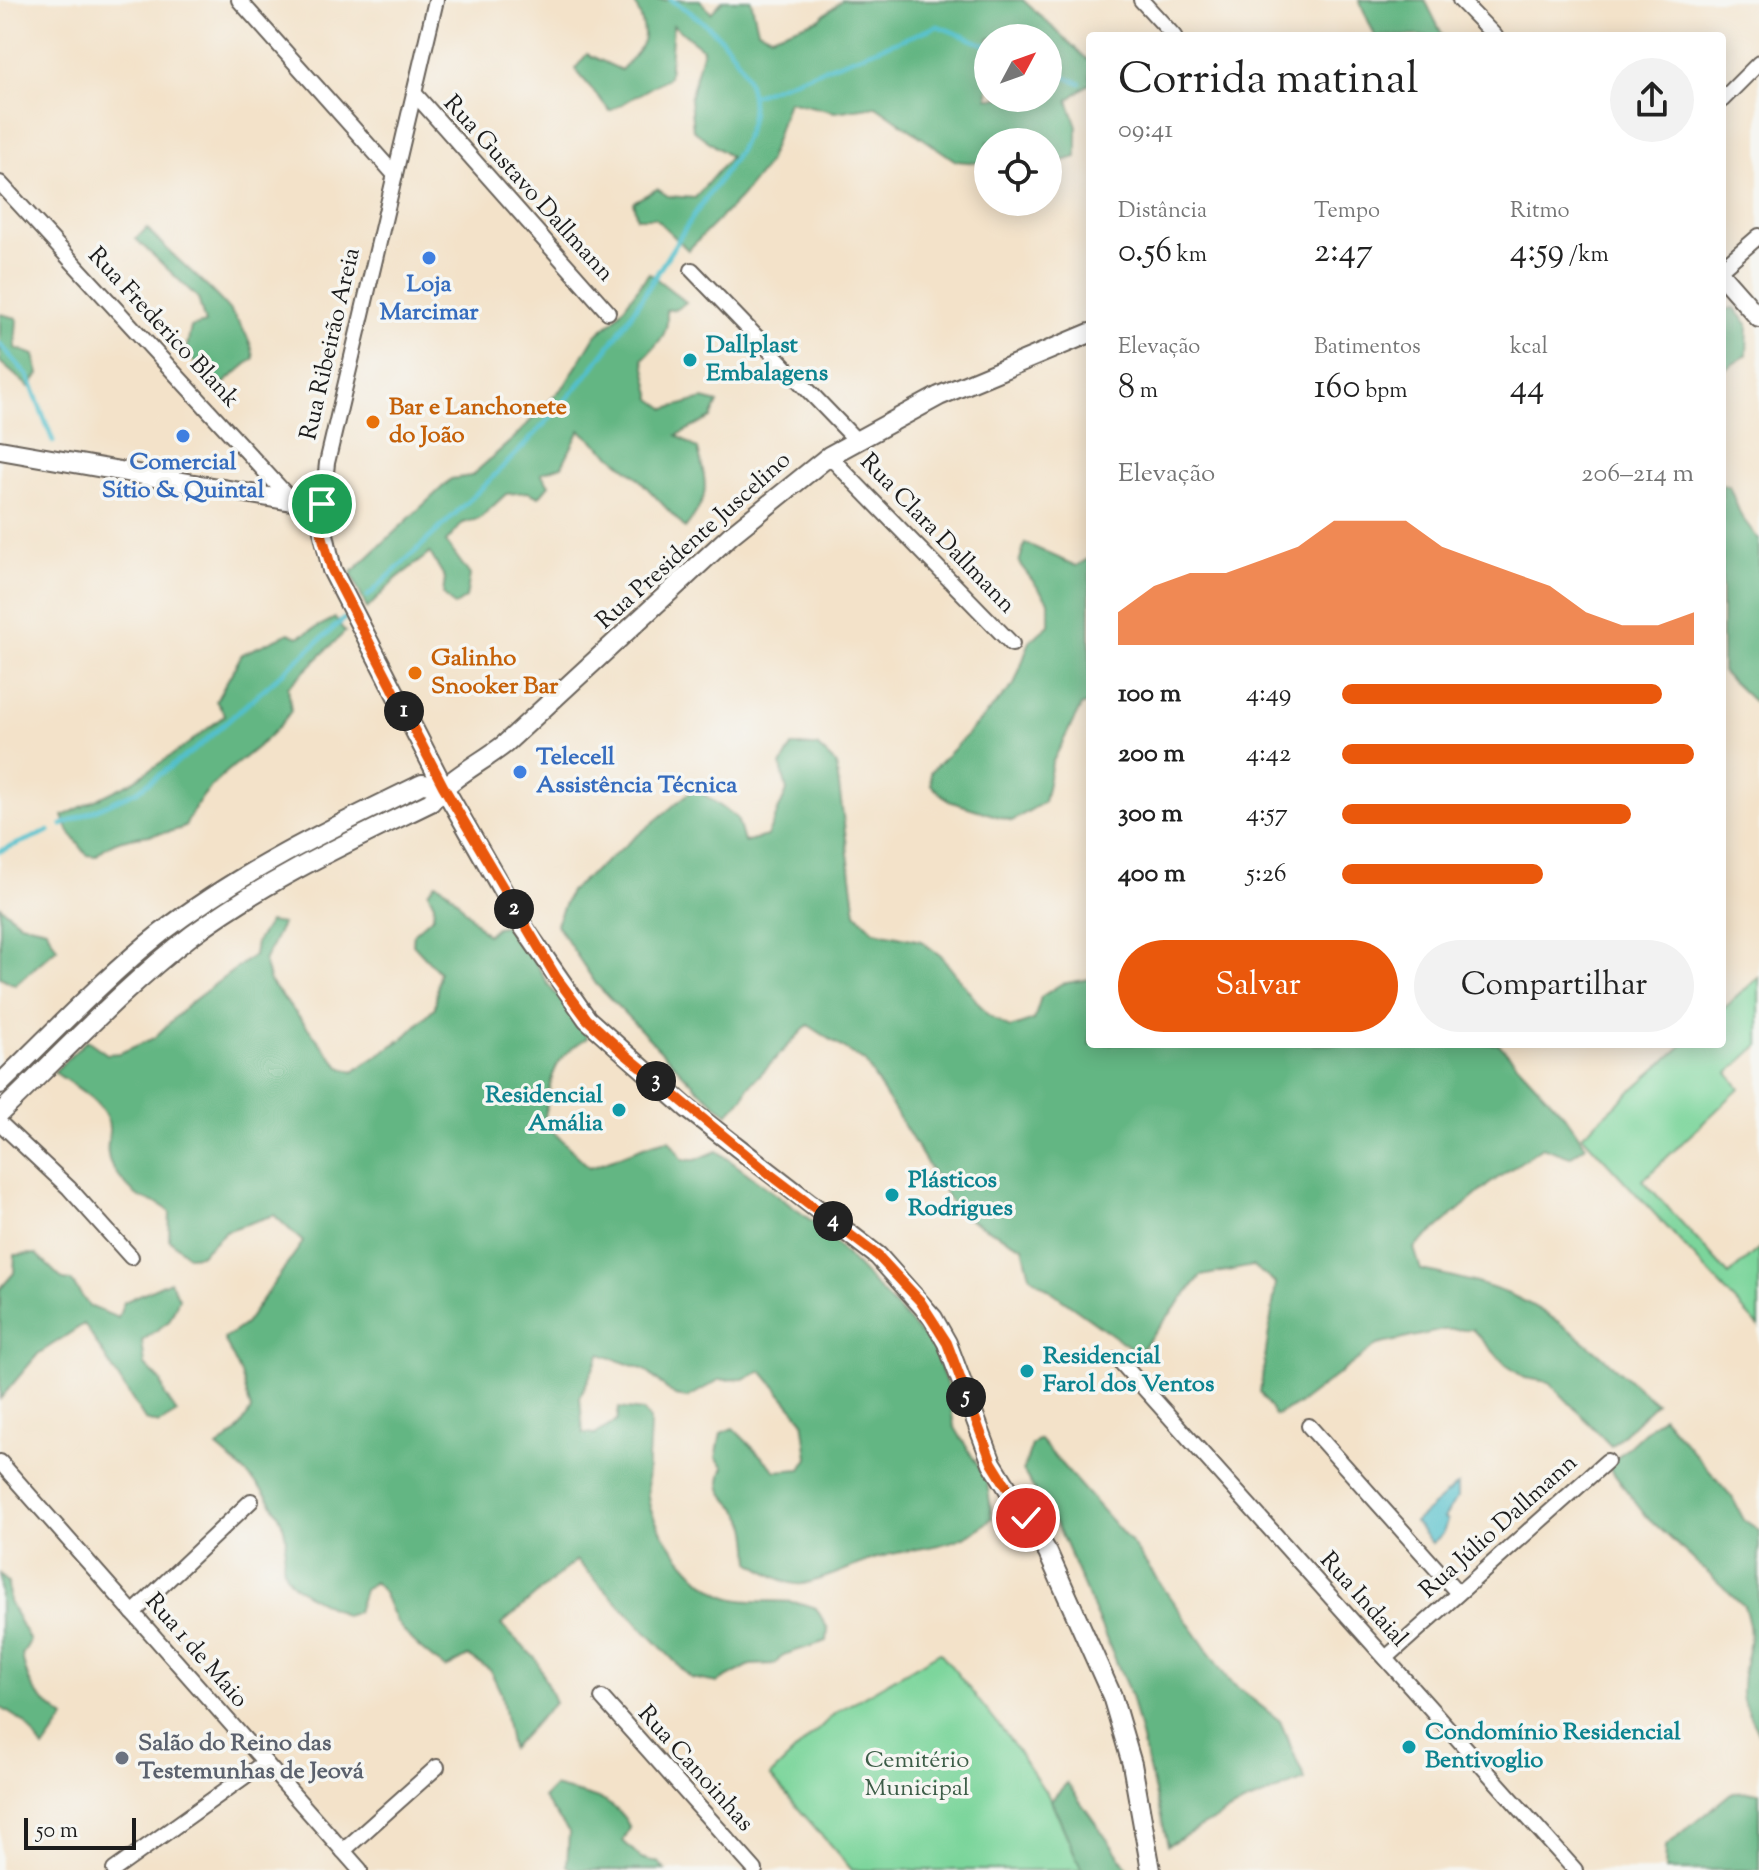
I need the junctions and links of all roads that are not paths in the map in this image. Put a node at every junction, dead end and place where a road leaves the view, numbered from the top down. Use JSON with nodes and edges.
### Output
{"nodes":[{"id":1,"x":239,"y":0,"type":"edge"},
{"id":2,"x":436,"y":0,"type":"edge"},
{"id":3,"x":1141,"y":0,"type":"edge"},
{"id":4,"x":1460,"y":0,"type":"edge"},
{"id":5,"x":1170,"y":32,"type":"edge"},
{"id":6,"x":1491,"y":32,"type":"edge"},
{"id":7,"x":1759,"y":63,"type":"edge"},
{"id":8,"x":415,"y":94,"type":"junction"},
{"id":9,"x":1726,"y":96,"type":"edge"},
{"id":10,"x":395,"y":175,"type":"junction"},
{"id":11,"x":0,"y":183,"type":"edge"},
{"id":12,"x":1759,"y":236,"type":"edge"},
{"id":13,"x":1726,"y":265,"type":"edge"},
{"id":14,"x":692,"y":270,"type":"dead end"},
{"id":15,"x":1726,"y":281,"type":"edge"},
{"id":16,"x":608,"y":312,"type":"dead end"},
{"id":17,"x":1759,"y":318,"type":"edge"},
{"id":18,"x":1086,"y":335,"type":"edge"},
{"id":19,"x":855,"y":439,"type":"junction"},
{"id":20,"x":0,"y":450,"type":"edge"},
{"id":21,"x":829,"y":456,"type":"junction"},
{"id":22,"x":293,"y":502,"type":"junction"},
{"id":23,"x":322,"y":528,"type":"junction"},
{"id":24,"x":1012,"y":644,"type":"dead end"},
{"id":25,"x":443,"y":786,"type":"junction"},
{"id":26,"x":139,"y":951,"type":"junction"},
{"id":27,"x":152,"y":967,"type":"junction"},
{"id":28,"x":0,"y":1084,"type":"edge"},
{"id":29,"x":0,"y":1113,"type":"edge"},
{"id":30,"x":0,"y":1123,"type":"edge"},
{"id":31,"x":131,"y":1257,"type":"dead end"},
{"id":32,"x":1118,"y":1359,"type":"dead end"},
{"id":33,"x":1309,"y":1426,"type":"dead end"},
{"id":34,"x":1607,"y":1461,"type":"dead end"},
{"id":35,"x":0,"y":1462,"type":"edge"},
{"id":36,"x":251,"y":1501,"type":"dead end"},
{"id":37,"x":1458,"y":1593,"type":"junction"},
{"id":38,"x":133,"y":1613,"type":"junction"},
{"id":39,"x":1386,"y":1658,"type":"junction"},
{"id":40,"x":602,"y":1698,"type":"dead end"},
{"id":41,"x":265,"y":1762,"type":"junction"},
{"id":42,"x":437,"y":1767,"type":"dead end"},
{"id":43,"x":343,"y":1851,"type":"junction"},
{"id":44,"x":114,"y":1870,"type":"edge"},
{"id":45,"x":360,"y":1870,"type":"edge"},
{"id":46,"x":755,"y":1870,"type":"edge"},
{"id":47,"x":1151,"y":1870,"type":"edge"},
{"id":48,"x":1575,"y":1870,"type":"edge"}],
"edges":[{"from":1,"to":10,"type":"street"},
{"from":2,"to":8,"type":"street","name":"Rua Ribeirão Areia"},
{"from":3,"to":5,"type":"street"},
{"from":4,"to":6,"type":"street"},
{"from":7,"to":9,"type":"street"},
{"from":8,"to":10,"type":"street","name":"Rua Ribeirão Areia"},
{"from":8,"to":16,"type":"street","name":"Rua Gustavo Dallmann"},
{"from":10,"to":23,"type":"street","name":"Rua Ribeirão Areia"},
{"from":11,"to":22,"type":"street","name":"Rua Frederico Blank"},
{"from":12,"to":13,"type":"street"},
{"from":14,"to":19,"type":"street"},
{"from":15,"to":17,"type":"street"},
{"from":18,"to":19,"type":"street","name":"Rua Presidente Juscelino"},
{"from":19,"to":21,"type":"street","name":"Rua Presidente Juscelino"},
{"from":20,"to":22,"type":"street"},
{"from":21,"to":24,"type":"street","name":"Rua Clara Dallmann"},
{"from":21,"to":25,"type":"street","name":"Rua Presidente Juscelino"},
{"from":22,"to":23,"type":"street"},
{"from":23,"to":25,"type":"street","name":"Rua Ribeirão Areia"},
{"from":25,"to":26,"type":"street"},
{"from":25,"to":27,"type":"street","name":"Rua Presidente Juscelino"},
{"from":25,"to":47,"type":"street","name":"Rua Ribeirão Areia"},
{"from":26,"to":27,"type":"street"},
{"from":26,"to":28,"type":"street"},
{"from":27,"to":29,"type":"street","name":"Rua Presidente Juscelino"},
{"from":30,"to":31,"type":"street"},
{"from":32,"to":39,"type":"street","name":"Rua Indaial"},
{"from":33,"to":37,"type":"street"},
{"from":34,"to":37,"type":"street","name":"Rua Júlio Dallmann"},
{"from":35,"to":38,"type":"street","name":"Rua 1 de Maio"},
{"from":36,"to":38,"type":"street"},
{"from":37,"to":39,"type":"street","name":"Rua Júlio Dallmann"},
{"from":38,"to":41,"type":"street","name":"Rua 1 de Maio"},
{"from":39,"to":48,"type":"street","name":"Rua Indaial"},
{"from":40,"to":46,"type":"street","name":"Rua Canoinhas"},
{"from":41,"to":43,"type":"street","name":"Rua 1 de Maio"},
{"from":41,"to":44,"type":"street"},
{"from":42,"to":43,"type":"street"},
{"from":43,"to":45,"type":"street","name":"Rua 1 de Maio"}]}
